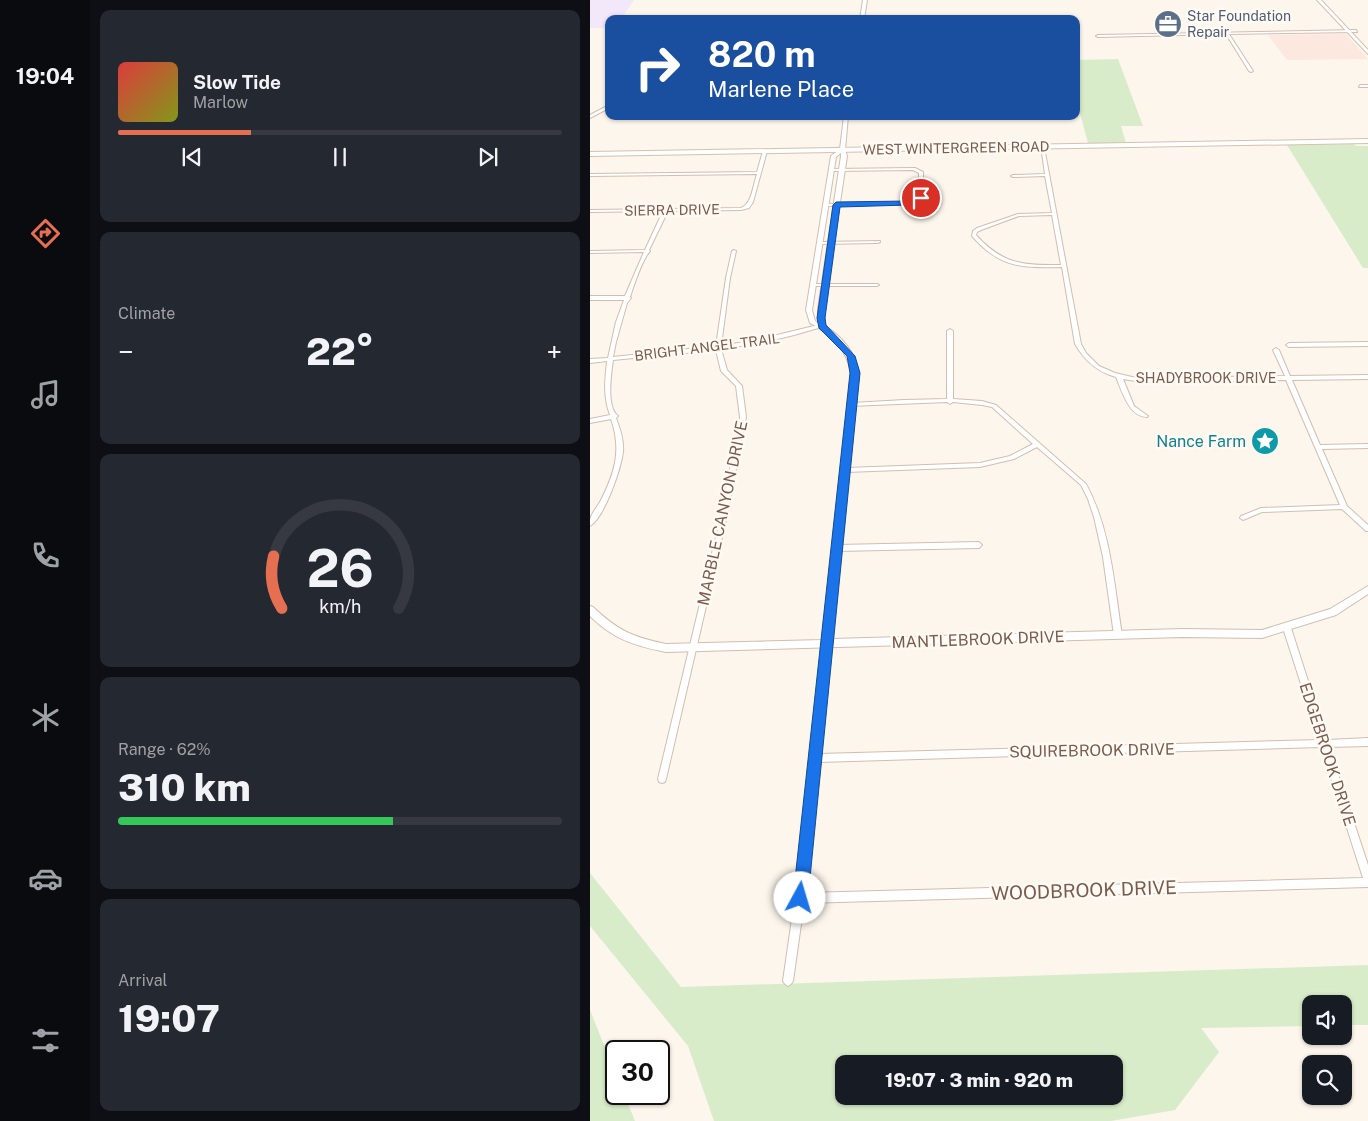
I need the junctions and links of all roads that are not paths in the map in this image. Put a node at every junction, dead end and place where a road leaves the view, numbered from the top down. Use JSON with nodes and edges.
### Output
{"nodes":[{"id":1,"x":865,"y":0,"type":"edge"},
{"id":2,"x":1320,"y":0,"type":"edge"},
{"id":3,"x":1327,"y":0,"type":"edge"},
{"id":4,"x":863,"y":15,"type":"edge"},
{"id":5,"x":1348,"y":31,"type":"junction"},
{"id":6,"x":1356,"y":31,"type":"junction"},
{"id":7,"x":1227,"y":33,"type":"junction"},
{"id":8,"x":1098,"y":36,"type":"dead end"},
{"id":9,"x":1368,"y":44,"type":"edge"},
{"id":10,"x":1368,"y":53,"type":"edge"},
{"id":11,"x":1251,"y":71,"type":"dead end"},
{"id":12,"x":1360,"y":86,"type":"dead end"},
{"id":13,"x":1368,"y":86,"type":"edge"},
{"id":14,"x":605,"y":108,"type":"edge"},
{"id":15,"x":590,"y":117,"type":"edge"},
{"id":16,"x":846,"y":120,"type":"edge"},
{"id":17,"x":1368,"y":143,"type":"edge"},
{"id":18,"x":1322,"y":144,"type":"junction"},
{"id":19,"x":1042,"y":147,"type":"junction"},
{"id":20,"x":842,"y":150,"type":"junction"},
{"id":21,"x":765,"y":151,"type":"junction"},
{"id":22,"x":590,"y":154,"type":"edge"},
{"id":23,"x":832,"y":170,"type":"junction"},
{"id":24,"x":842,"y":170,"type":"junction"},
{"id":25,"x":759,"y":173,"type":"junction"},
{"id":26,"x":1047,"y":174,"type":"junction"},
{"id":27,"x":590,"y":175,"type":"edge"},
{"id":28,"x":1013,"y":176,"type":"dead end"},
{"id":29,"x":825,"y":205,"type":"junction"},
{"id":30,"x":836,"y":205,"type":"junction"},
{"id":31,"x":666,"y":210,"type":"junction"},
{"id":32,"x":590,"y":211,"type":"edge"},
{"id":33,"x":1054,"y":214,"type":"junction"},
{"id":34,"x":831,"y":242,"type":"junction"},
{"id":35,"x":878,"y":242,"type":"dead end"},
{"id":36,"x":820,"y":243,"type":"junction"},
{"id":37,"x":648,"y":251,"type":"junction"},
{"id":38,"x":734,"y":251,"type":"dead end"},
{"id":39,"x":590,"y":252,"type":"edge"},
{"id":40,"x":1064,"y":266,"type":"junction"},
{"id":41,"x":813,"y":285,"type":"junction"},
{"id":42,"x":877,"y":285,"type":"dead end"},
{"id":43,"x":824,"y":286,"type":"junction"},
{"id":44,"x":590,"y":298,"type":"edge"},
{"id":45,"x":628,"y":298,"type":"junction"},
{"id":46,"x":822,"y":326,"type":"junction"},
{"id":47,"x":950,"y":331,"type":"dead end"},
{"id":48,"x":1368,"y":344,"type":"edge"},
{"id":49,"x":1289,"y":345,"type":"dead end"},
{"id":50,"x":718,"y":348,"type":"junction"},
{"id":51,"x":1276,"y":350,"type":"dead end"},
{"id":52,"x":610,"y":359,"type":"junction"},
{"id":53,"x":590,"y":361,"type":"edge"},
{"id":54,"x":1119,"y":377,"type":"junction"},
{"id":55,"x":1286,"y":377,"type":"junction"},
{"id":56,"x":1368,"y":377,"type":"edge"},
{"id":57,"x":950,"y":402,"type":"junction"},
{"id":58,"x":852,"y":405,"type":"junction"},
{"id":59,"x":615,"y":416,"type":"junction"},
{"id":60,"x":1145,"y":416,"type":"dead end"},
{"id":61,"x":590,"y":421,"type":"edge"},
{"id":62,"x":1038,"y":444,"type":"junction"},
{"id":63,"x":1368,"y":446,"type":"edge"},
{"id":64,"x":1318,"y":447,"type":"junction"},
{"id":65,"x":846,"y":470,"type":"junction"},
{"id":66,"x":1344,"y":507,"type":"junction"},
{"id":67,"x":1242,"y":518,"type":"dead end"},
{"id":68,"x":590,"y":524,"type":"edge"},
{"id":69,"x":1368,"y":528,"type":"edge"},
{"id":70,"x":979,"y":545,"type":"dead end"},
{"id":71,"x":837,"y":548,"type":"junction"},
{"id":72,"x":1368,"y":589,"type":"edge"},
{"id":73,"x":590,"y":610,"type":"edge"},
{"id":74,"x":1287,"y":628,"type":"junction"},
{"id":75,"x":1118,"y":635,"type":"junction"},
{"id":76,"x":827,"y":643,"type":"junction"},
{"id":77,"x":694,"y":647,"type":"junction"},
{"id":78,"x":1368,"y":742,"type":"edge"},
{"id":79,"x":1325,"y":744,"type":"junction"},
{"id":80,"x":815,"y":758,"type":"junction"},
{"id":81,"x":662,"y":779,"type":"dead end"},
{"id":82,"x":1368,"y":880,"type":"edge"},
{"id":83,"x":800,"y":898,"type":"junction"},
{"id":84,"x":788,"y":981,"type":"dead end"}],
"edges":[{"from":1,"to":4,"type":"street"},
{"from":2,"to":5,"type":"main road"},
{"from":3,"to":6,"type":"main road"},
{"from":5,"to":6,"type":"street"},
{"from":5,"to":7,"type":"street"},
{"from":5,"to":10,"type":"main road"},
{"from":6,"to":9,"type":"main road"},
{"from":7,"to":8,"type":"street"},
{"from":7,"to":11,"type":"street"},
{"from":12,"to":13,"type":"street"},
{"from":14,"to":15,"type":"street"},
{"from":16,"to":20,"type":"street"},
{"from":17,"to":18,"type":"main road","name":"WEST WINTERGREEN ROAD"},
{"from":17,"to":18,"type":"main road","name":"WEST WINTERGREEN ROAD"},
{"from":18,"to":19,"type":"main road","name":"WEST WINTERGREEN ROAD"},
{"from":19,"to":20,"type":"main road","name":"WEST WINTERGREEN ROAD"},
{"from":19,"to":26,"type":"street","name":"SHADYBROOK DRIVE"},
{"from":20,"to":21,"type":"main road","name":"WEST WINTERGREEN ROAD"},
{"from":20,"to":23,"type":"street"},
{"from":20,"to":24,"type":"street"},
{"from":21,"to":22,"type":"main road","name":"WEST WINTERGREEN ROAD"},
{"from":21,"to":25,"type":"street"},
{"from":23,"to":24,"type":"street"},
{"from":23,"to":29,"type":"street"},
{"from":24,"to":30,"type":"street"},
{"from":24,"to":30,"type":"street"},
{"from":25,"to":27,"type":"street"},
{"from":25,"to":31,"type":"street","name":"SIERRA DRIVE"},
{"from":26,"to":28,"type":"street"},
{"from":26,"to":33,"type":"street","name":"SHADYBROOK DRIVE"},
{"from":29,"to":30,"type":"street"},
{"from":29,"to":36,"type":"street"},
{"from":30,"to":34,"type":"street"},
{"from":31,"to":32,"type":"street","name":"SIERRA DRIVE"},
{"from":31,"to":37,"type":"street"},
{"from":33,"to":40,"type":"street","name":"SHADYBROOK DRIVE"},
{"from":33,"to":40,"type":"street"},
{"from":34,"to":35,"type":"street"},
{"from":34,"to":36,"type":"street"},
{"from":34,"to":43,"type":"street"},
{"from":36,"to":41,"type":"street"},
{"from":37,"to":39,"type":"street"},
{"from":37,"to":45,"type":"street"},
{"from":38,"to":50,"type":"street","name":"MARBLE CANYON DRIVE"},
{"from":40,"to":54,"type":"street","name":"SHADYBROOK DRIVE"},
{"from":41,"to":43,"type":"street"},
{"from":41,"to":46,"type":"street"},
{"from":42,"to":43,"type":"street"},
{"from":43,"to":46,"type":"street"},
{"from":44,"to":45,"type":"street"},
{"from":45,"to":52,"type":"street"},
{"from":46,"to":50,"type":"street","name":"BRIGHT ANGEL TRAIL"},
{"from":46,"to":58,"type":"street"},
{"from":47,"to":57,"type":"street"},
{"from":48,"to":49,"type":"street"},
{"from":50,"to":52,"type":"street","name":"BRIGHT ANGEL TRAIL"},
{"from":50,"to":77,"type":"street","name":"MARBLE CANYON DRIVE"},
{"from":51,"to":55,"type":"street"},
{"from":52,"to":53,"type":"street","name":"BRIGHT ANGEL TRAIL"},
{"from":52,"to":59,"type":"street"},
{"from":54,"to":55,"type":"street","name":"SHADYBROOK DRIVE"},
{"from":54,"to":60,"type":"street"},
{"from":55,"to":56,"type":"street","name":"SHADYBROOK DRIVE"},
{"from":55,"to":64,"type":"street"},
{"from":57,"to":58,"type":"street"},
{"from":57,"to":62,"type":"street"},
{"from":58,"to":65,"type":"street"},
{"from":59,"to":61,"type":"street"},
{"from":59,"to":68,"type":"street"},
{"from":62,"to":65,"type":"street"},
{"from":62,"to":75,"type":"street"},
{"from":63,"to":64,"type":"street"},
{"from":64,"to":66,"type":"street"},
{"from":65,"to":71,"type":"street"},
{"from":66,"to":67,"type":"street"},
{"from":66,"to":69,"type":"street"},
{"from":70,"to":71,"type":"street"},
{"from":71,"to":76,"type":"street"},
{"from":72,"to":74,"type":"street","name":"MANTLEBROOK DRIVE"},
{"from":73,"to":77,"type":"street","name":"MANTLEBROOK DRIVE"},
{"from":74,"to":75,"type":"street","name":"MANTLEBROOK DRIVE"},
{"from":74,"to":79,"type":"street","name":"EDGEBROOK DRIVE"},
{"from":75,"to":76,"type":"street","name":"MANTLEBROOK DRIVE"},
{"from":76,"to":77,"type":"street","name":"MANTLEBROOK DRIVE"},
{"from":76,"to":80,"type":"street"},
{"from":77,"to":81,"type":"street","name":"MARBLE CANYON DRIVE"},
{"from":78,"to":79,"type":"street","name":"SQUIREBROOK DRIVE"},
{"from":79,"to":80,"type":"street","name":"SQUIREBROOK DRIVE"},
{"from":79,"to":82,"type":"street","name":"EDGEBROOK DRIVE"},
{"from":80,"to":83,"type":"street"},
{"from":82,"to":83,"type":"street","name":"WOODBROOK DRIVE"},
{"from":83,"to":84,"type":"street"}]}
